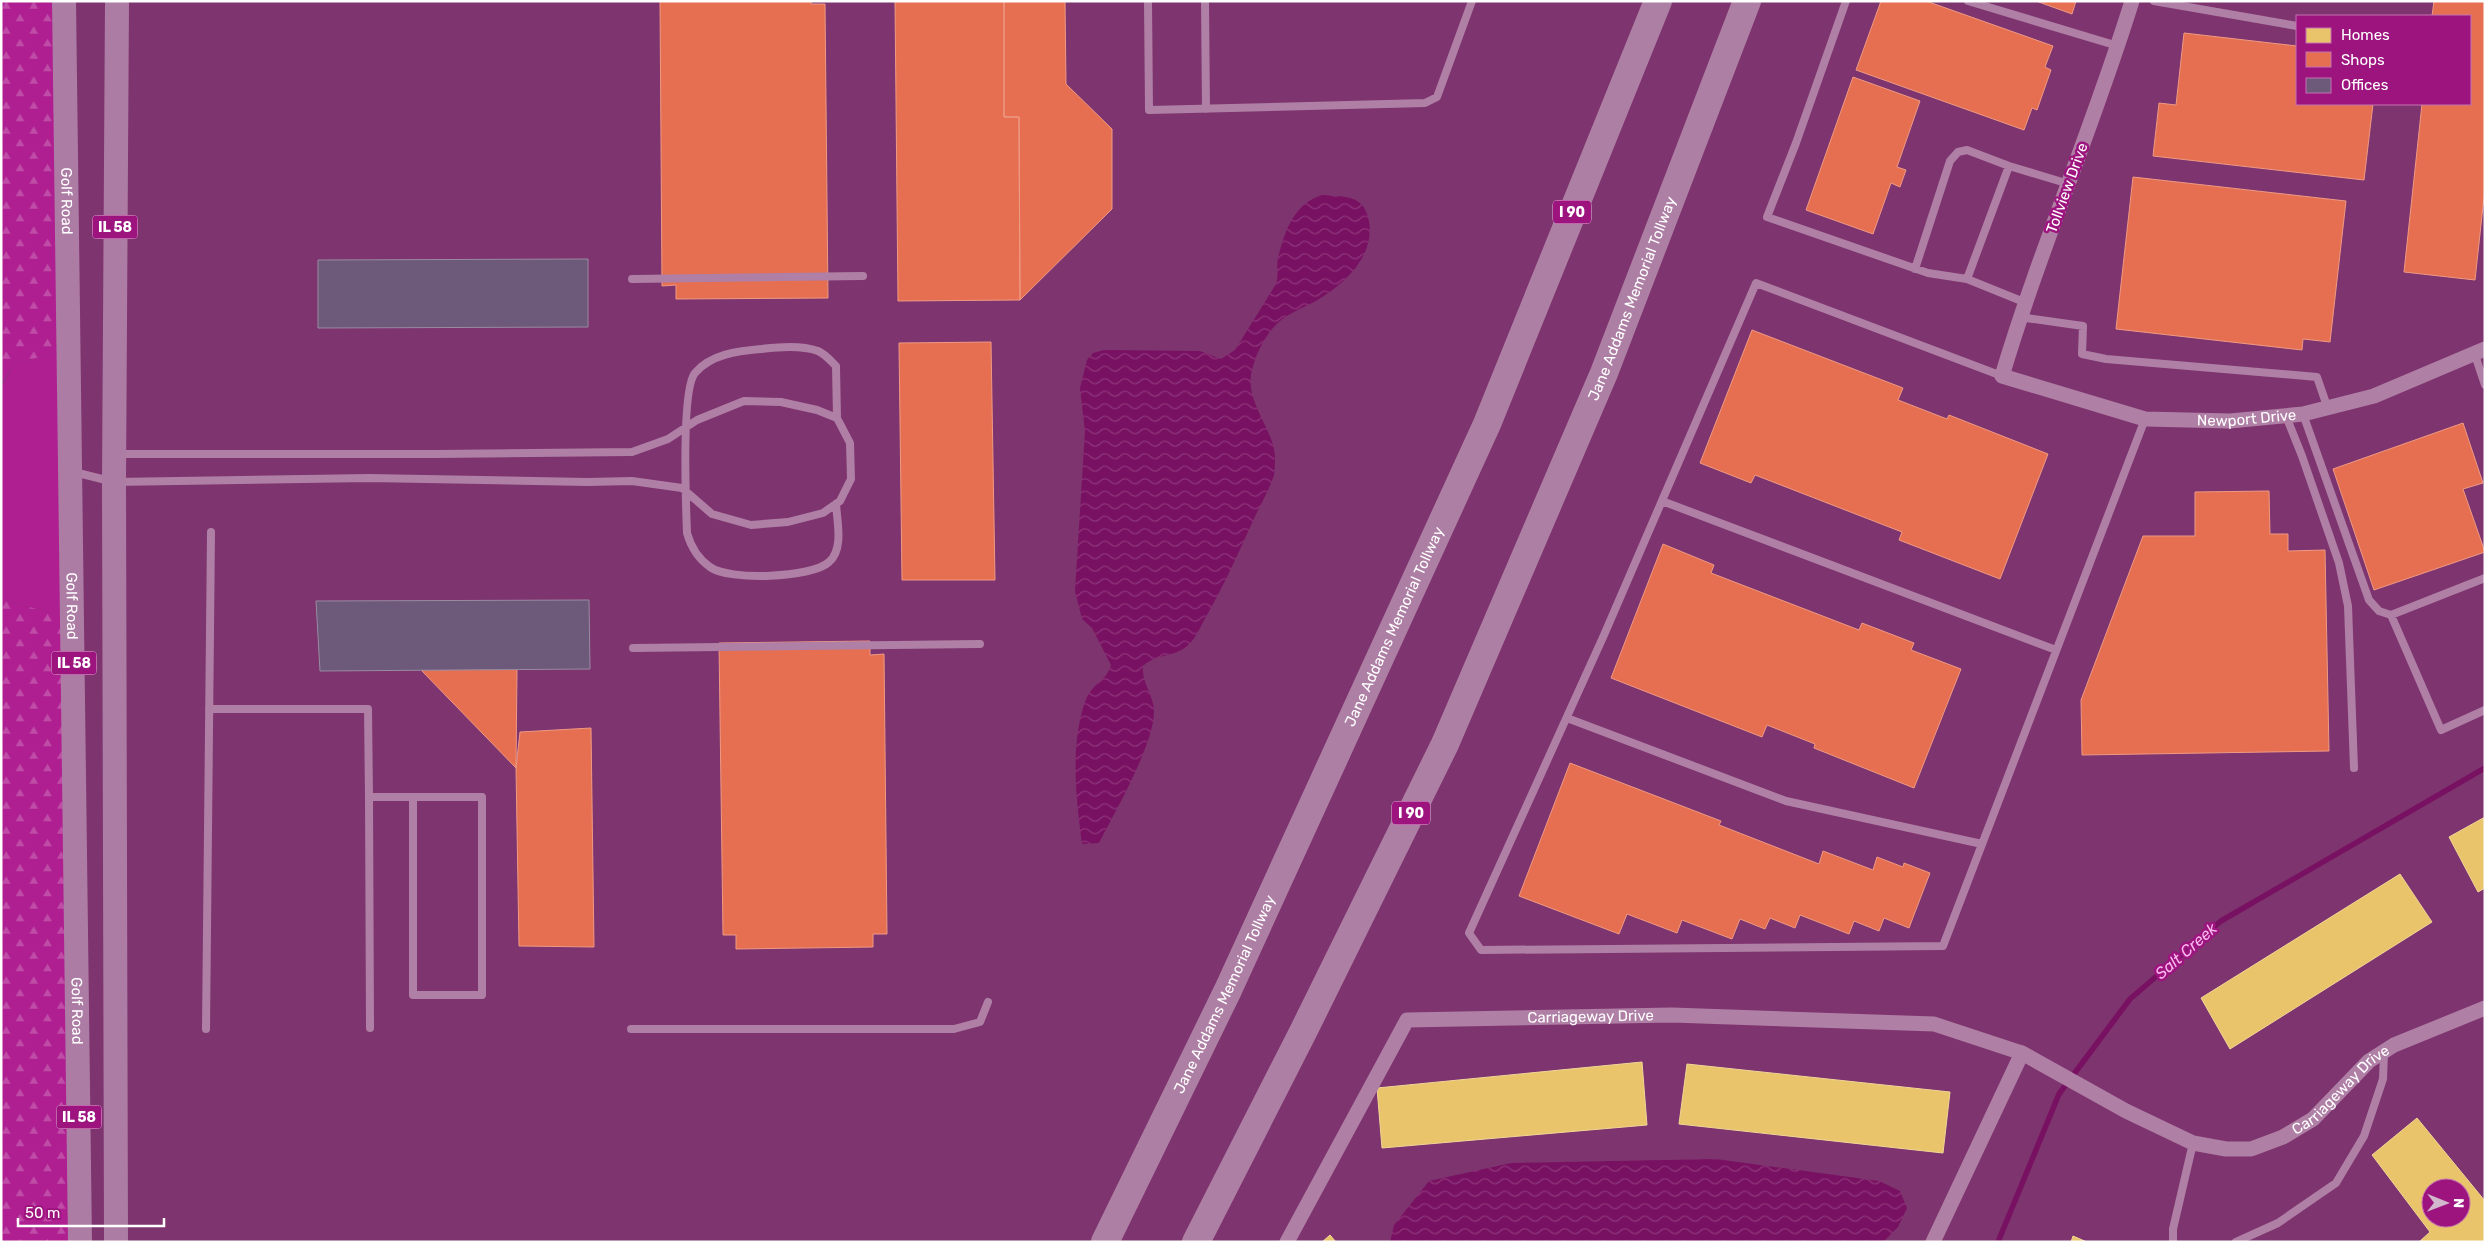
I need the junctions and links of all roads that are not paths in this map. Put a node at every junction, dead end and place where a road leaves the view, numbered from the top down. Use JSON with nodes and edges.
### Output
{"nodes":[{"id":1,"x":64,"y":1,"type":"edge"},
{"id":2,"x":117,"y":1,"type":"edge"},
{"id":3,"x":1148,"y":1,"type":"edge"},
{"id":4,"x":1205,"y":1,"type":"edge"},
{"id":5,"x":1472,"y":1,"type":"edge"},
{"id":6,"x":1658,"y":1,"type":"edge"},
{"id":7,"x":1747,"y":1,"type":"edge"},
{"id":8,"x":1846,"y":1,"type":"edge"},
{"id":9,"x":1968,"y":1,"type":"edge"},
{"id":10,"x":2132,"y":1,"type":"edge"},
{"id":11,"x":2154,"y":1,"type":"edge"},
{"id":12,"x":2296,"y":26,"type":"edge"},
{"id":13,"x":2118,"y":46,"type":"junction"},
{"id":14,"x":1206,"y":109,"type":"junction"},
{"id":15,"x":2009,"y":166,"type":"junction"},
{"id":16,"x":2069,"y":184,"type":"junction"},
{"id":17,"x":1915,"y":269,"type":"junction"},
{"id":18,"x":863,"y":276,"type":"dead end"},
{"id":19,"x":632,"y":279,"type":"dead end"},
{"id":20,"x":1967,"y":279,"type":"junction"},
{"id":21,"x":2024,"y":302,"type":"junction"},
{"id":22,"x":2020,"y":317,"type":"junction"},
{"id":23,"x":2480,"y":352,"type":"edge"},
{"id":24,"x":2002,"y":376,"type":"junction"},
{"id":25,"x":2485,"y":385,"type":"edge"},
{"id":26,"x":2328,"y":409,"type":"junction"},
{"id":27,"x":2303,"y":414,"type":"junction"},
{"id":28,"x":2286,"y":416,"type":"junction"},
{"id":29,"x":837,"y":418,"type":"junction"},
{"id":30,"x":2145,"y":419,"type":"junction"},
{"id":31,"x":686,"y":428,"type":"junction"},
{"id":32,"x":114,"y":454,"type":"junction"},
{"id":33,"x":72,"y":471,"type":"junction"},
{"id":34,"x":114,"y":482,"type":"junction"},
{"id":35,"x":686,"y":492,"type":"junction"},
{"id":36,"x":1662,"y":501,"type":"junction"},
{"id":37,"x":836,"y":504,"type":"junction"},
{"id":38,"x":211,"y":532,"type":"dead end"},
{"id":39,"x":2485,"y":578,"type":"edge"},
{"id":40,"x":2390,"y":616,"type":"junction"},
{"id":41,"x":980,"y":644,"type":"dead end"},
{"id":42,"x":632,"y":648,"type":"dead end"},
{"id":43,"x":2056,"y":650,"type":"junction"},
{"id":44,"x":209,"y":709,"type":"junction"},
{"id":45,"x":2485,"y":710,"type":"edge"},
{"id":46,"x":1567,"y":718,"type":"junction"},
{"id":47,"x":2354,"y":768,"type":"dead end"},
{"id":48,"x":369,"y":798,"type":"junction"},
{"id":49,"x":413,"y":798,"type":"junction"},
{"id":50,"x":1982,"y":844,"type":"junction"},
{"id":51,"x":988,"y":1002,"type":"dead end"},
{"id":52,"x":2485,"y":1008,"type":"edge"},
{"id":53,"x":370,"y":1028,"type":"dead end"},
{"id":54,"x":206,"y":1029,"type":"dead end"},
{"id":55,"x":631,"y":1029,"type":"dead end"},
{"id":56,"x":2384,"y":1052,"type":"junction"},
{"id":57,"x":2022,"y":1053,"type":"junction"},
{"id":58,"x":2193,"y":1143,"type":"junction"},
{"id":59,"x":80,"y":1242,"type":"edge"},
{"id":60,"x":116,"y":1242,"type":"edge"},
{"id":61,"x":1105,"y":1242,"type":"edge"},
{"id":62,"x":1196,"y":1242,"type":"edge"},
{"id":63,"x":1287,"y":1242,"type":"edge"},
{"id":64,"x":1933,"y":1242,"type":"edge"},
{"id":65,"x":2173,"y":1242,"type":"edge"},
{"id":66,"x":2236,"y":1242,"type":"edge"}],
"edges":[{"from":1,"to":33,"type":"main road","name":"Golf Road","number":"IL 58"},
{"from":2,"to":32,"type":"main road","number":"IL 58"},
{"from":3,"to":14,"type":"lane"},
{"from":4,"to":14,"type":"lane"},
{"from":5,"to":14,"type":"lane"},
{"from":6,"to":61,"type":"highway","name":"Jane Addams Memorial Tollway","number":"I 90"},
{"from":7,"to":62,"type":"highway","name":"Jane Addams Memorial Tollway","number":"I 90"},
{"from":8,"to":17,"type":"lane"},
{"from":9,"to":13,"type":"lane"},
{"from":10,"to":13,"type":"street","name":"Tollview Drive"},
{"from":11,"to":12,"type":"lane"},
{"from":13,"to":16,"type":"street","name":"Tollview Drive"},
{"from":15,"to":16,"type":"lane"},
{"from":15,"to":17,"type":"lane"},
{"from":15,"to":20,"type":"lane"},
{"from":16,"to":21,"type":"street","name":"Tollview Drive"},
{"from":17,"to":20,"type":"lane"},
{"from":18,"to":19,"type":"lane"},
{"from":20,"to":21,"type":"lane"},
{"from":21,"to":22,"type":"street","name":"Tollview Drive"},
{"from":22,"to":24,"type":"street","name":"Tollview Drive"},
{"from":22,"to":26,"type":"lane"},
{"from":23,"to":25,"type":"lane"},
{"from":23,"to":26,"type":"street","name":"Newport Drive"},
{"from":24,"to":30,"type":"street","name":"Newport Drive"},
{"from":24,"to":36,"type":"lane"},
{"from":26,"to":27,"type":"street","name":"Newport Drive"},
{"from":27,"to":28,"type":"street","name":"Newport Drive"},
{"from":27,"to":40,"type":"lane"},
{"from":28,"to":30,"type":"street","name":"Newport Drive"},
{"from":28,"to":47,"type":"lane"},
{"from":29,"to":31,"type":"lane"},
{"from":29,"to":31,"type":"lane"},
{"from":29,"to":37,"type":"lane"},
{"from":30,"to":43,"type":"lane"},
{"from":31,"to":32,"type":"lane"},
{"from":31,"to":35,"type":"lane"},
{"from":32,"to":34,"type":"main road","number":"IL 58"},
{"from":33,"to":34,"type":"lane"},
{"from":33,"to":59,"type":"main road","name":"Golf Road","number":"IL 58"},
{"from":34,"to":35,"type":"lane"},
{"from":34,"to":60,"type":"main road","number":"IL 58"},
{"from":35,"to":37,"type":"lane"},
{"from":35,"to":37,"type":"lane"},
{"from":36,"to":43,"type":"lane"},
{"from":36,"to":46,"type":"lane"},
{"from":38,"to":44,"type":"lane"},
{"from":39,"to":40,"type":"lane"},
{"from":40,"to":45,"type":"lane"},
{"from":41,"to":42,"type":"lane"},
{"from":43,"to":50,"type":"lane"},
{"from":44,"to":48,"type":"lane"},
{"from":44,"to":54,"type":"lane"},
{"from":46,"to":50,"type":"lane"},
{"from":46,"to":50,"type":"lane"},
{"from":48,"to":49,"type":"lane"},
{"from":48,"to":53,"type":"lane"},
{"from":49,"to":49,"type":"lane"},
{"from":51,"to":55,"type":"lane"},
{"from":52,"to":56,"type":"street","name":"Carriageway Drive"},
{"from":56,"to":58,"type":"street","name":"Carriageway Drive"},
{"from":56,"to":66,"type":"lane"},
{"from":57,"to":58,"type":"street","name":"Carriageway Drive"},
{"from":57,"to":63,"type":"street","name":"Carriageway Drive"},
{"from":57,"to":64,"type":"street"},
{"from":58,"to":65,"type":"lane"}]}
